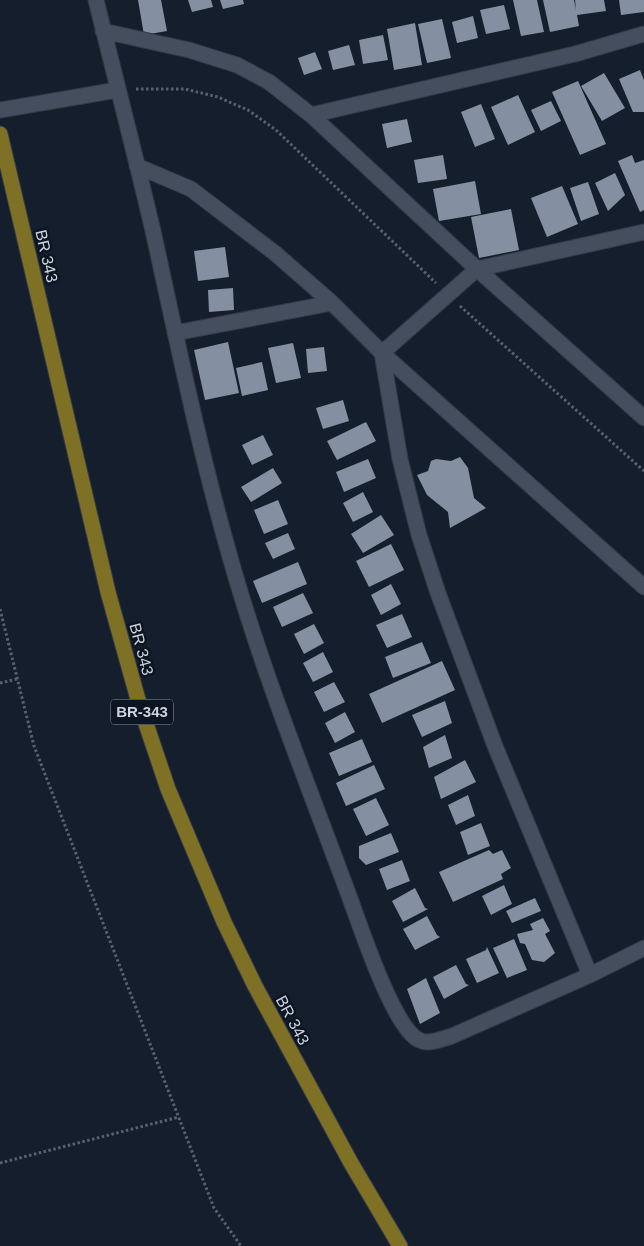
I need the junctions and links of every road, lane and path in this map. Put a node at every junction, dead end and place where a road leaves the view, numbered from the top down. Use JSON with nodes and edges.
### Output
{"nodes":[{"id":1,"x":96,"y":0,"type":"edge"},
{"id":2,"x":103,"y":31,"type":"junction"},
{"id":3,"x":644,"y":34,"type":"edge"},
{"id":4,"x":117,"y":90,"type":"junction"},
{"id":5,"x":0,"y":110,"type":"edge"},
{"id":6,"x":311,"y":115,"type":"junction"},
{"id":7,"x":0,"y":134,"type":"edge"},
{"id":8,"x":137,"y":166,"type":"junction"},
{"id":9,"x":644,"y":232,"type":"edge"},
{"id":10,"x":477,"y":269,"type":"junction"},
{"id":11,"x":448,"y":295,"type":"junction"},
{"id":12,"x":332,"y":303,"type":"junction"},
{"id":13,"x":175,"y":333,"type":"junction"},
{"id":14,"x":382,"y":353,"type":"junction"},
{"id":15,"x":644,"y":418,"type":"edge"},
{"id":16,"x":644,"y":471,"type":"edge"},
{"id":17,"x":644,"y":587,"type":"edge"},
{"id":18,"x":0,"y":609,"type":"edge"},
{"id":19,"x":18,"y":679,"type":"junction"},
{"id":20,"x":0,"y":683,"type":"edge"},
{"id":21,"x":644,"y":948,"type":"edge"},
{"id":22,"x":590,"y":975,"type":"junction"},
{"id":23,"x":179,"y":1117,"type":"junction"},
{"id":24,"x":0,"y":1163,"type":"edge"},
{"id":25,"x":241,"y":1246,"type":"edge"},
{"id":26,"x":400,"y":1246,"type":"edge"}],
"edges":[{"from":1,"to":2,"type":"street"},
{"from":2,"to":4,"type":"street"},
{"from":2,"to":6,"type":"street"},
{"from":3,"to":6,"type":"street"},
{"from":4,"to":5,"type":"street"},
{"from":4,"to":8,"type":"street"},
{"from":4,"to":11,"type":"path"},
{"from":6,"to":10,"type":"street"},
{"from":7,"to":26,"type":"main road","name":"BR 343","number":"BR-343"},
{"from":8,"to":12,"type":"street"},
{"from":8,"to":13,"type":"street"},
{"from":9,"to":10,"type":"street"},
{"from":10,"to":11,"type":"street"},
{"from":10,"to":15,"type":"street"},
{"from":11,"to":14,"type":"street"},
{"from":11,"to":16,"type":"path"},
{"from":12,"to":13,"type":"street"},
{"from":12,"to":14,"type":"street"},
{"from":13,"to":22,"type":"street"},
{"from":14,"to":17,"type":"street"},
{"from":14,"to":22,"type":"street"},
{"from":18,"to":19,"type":"path"},
{"from":19,"to":20,"type":"path"},
{"from":19,"to":23,"type":"path"},
{"from":21,"to":22,"type":"street"},
{"from":23,"to":24,"type":"path"},
{"from":23,"to":25,"type":"path"}]}
